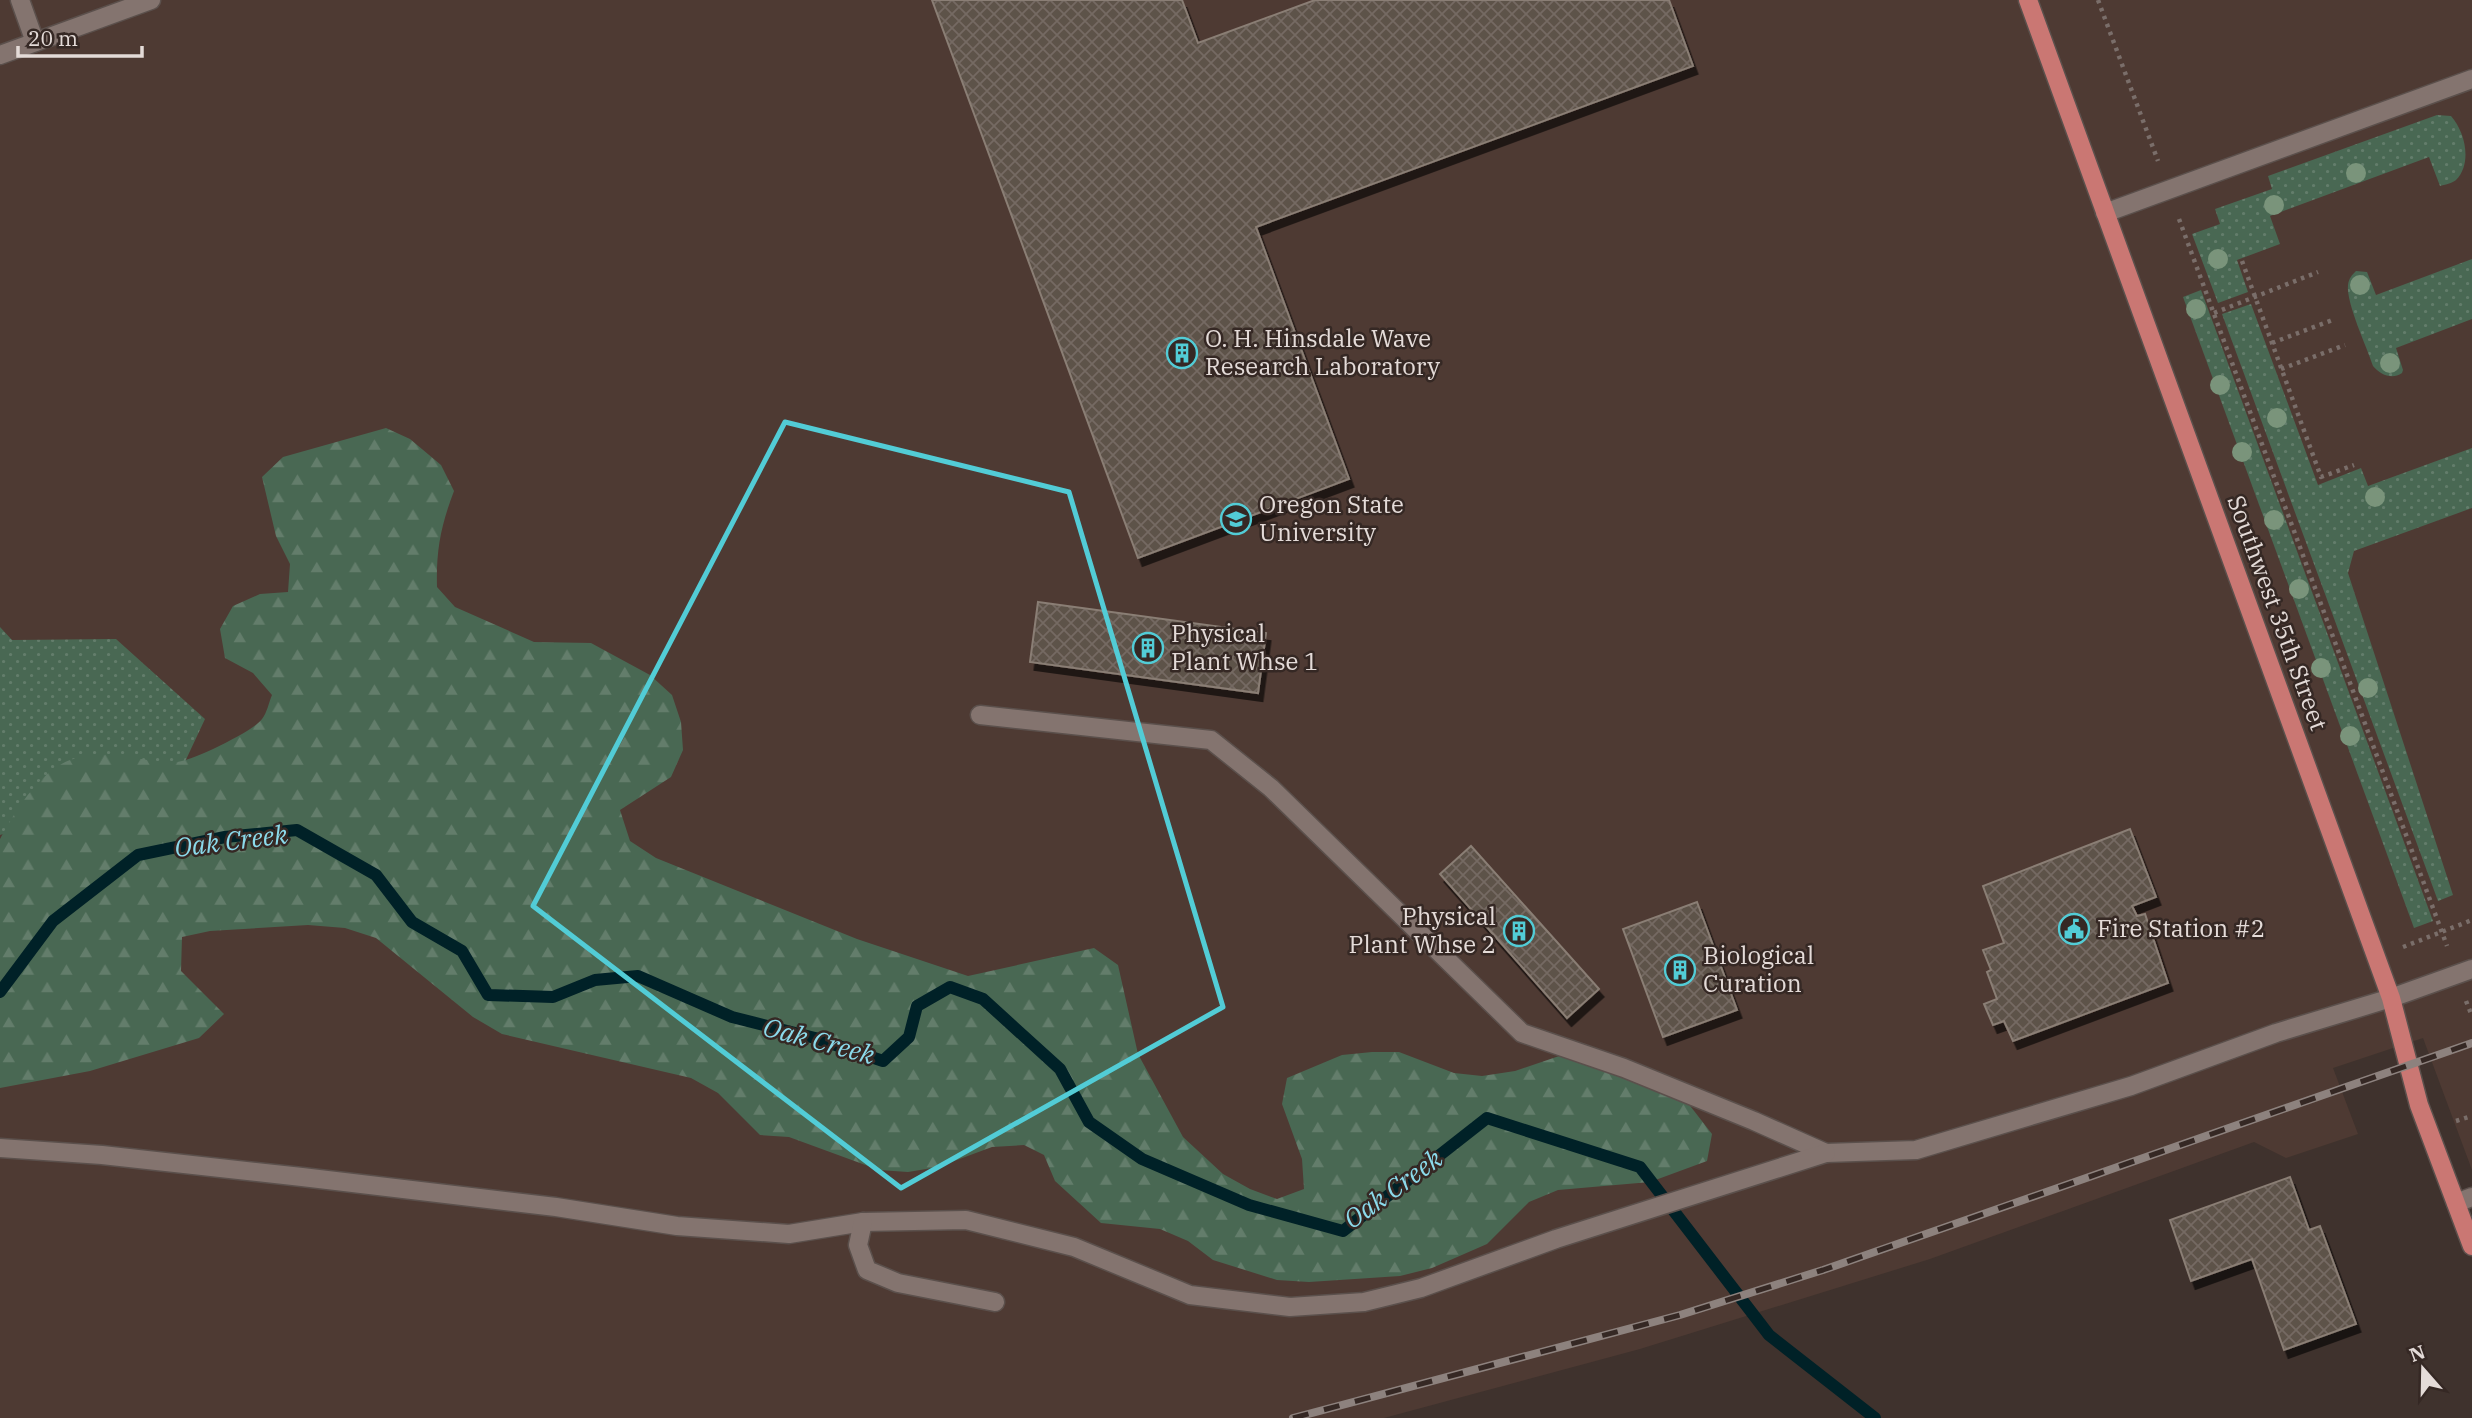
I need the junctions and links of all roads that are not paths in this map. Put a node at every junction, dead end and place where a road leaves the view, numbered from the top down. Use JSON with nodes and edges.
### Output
{"nodes":[{"id":1,"x":20,"y":0,"type":"edge"},
{"id":2,"x":151,"y":0,"type":"edge"},
{"id":3,"x":2028,"y":0,"type":"edge"},
{"id":4,"x":35,"y":42,"type":"junction"},
{"id":5,"x":0,"y":55,"type":"edge"},
{"id":6,"x":2472,"y":79,"type":"edge"},
{"id":7,"x":2105,"y":213,"type":"junction"},
{"id":8,"x":980,"y":715,"type":"dead end"},
{"id":9,"x":2465,"y":972,"type":"edge"},
{"id":10,"x":2391,"y":998,"type":"junction"},
{"id":11,"x":0,"y":1148,"type":"edge"},
{"id":12,"x":1826,"y":1153,"type":"junction"},
{"id":13,"x":2464,"y":1200,"type":"edge"},
{"id":14,"x":863,"y":1222,"type":"junction"},
{"id":15,"x":2472,"y":1246,"type":"edge"},
{"id":16,"x":995,"y":1302,"type":"dead end"}],
"edges":[{"from":1,"to":4,"type":"street"},
{"from":2,"to":4,"type":"street"},
{"from":3,"to":7,"type":"main road","name":"Southwest 35th Street"},
{"from":4,"to":5,"type":"street"},
{"from":6,"to":7,"type":"street"},
{"from":7,"to":10,"type":"main road","name":"Southwest 35th Street"},
{"from":8,"to":12,"type":"street"},
{"from":9,"to":10,"type":"street"},
{"from":10,"to":12,"type":"street"},
{"from":10,"to":13,"type":"main road","name":"Southwest 35th Street"},
{"from":11,"to":14,"type":"street"},
{"from":12,"to":14,"type":"street"},
{"from":13,"to":15,"type":"main road","name":"Southwest 35th Street"},
{"from":14,"to":16,"type":"street"}]}
